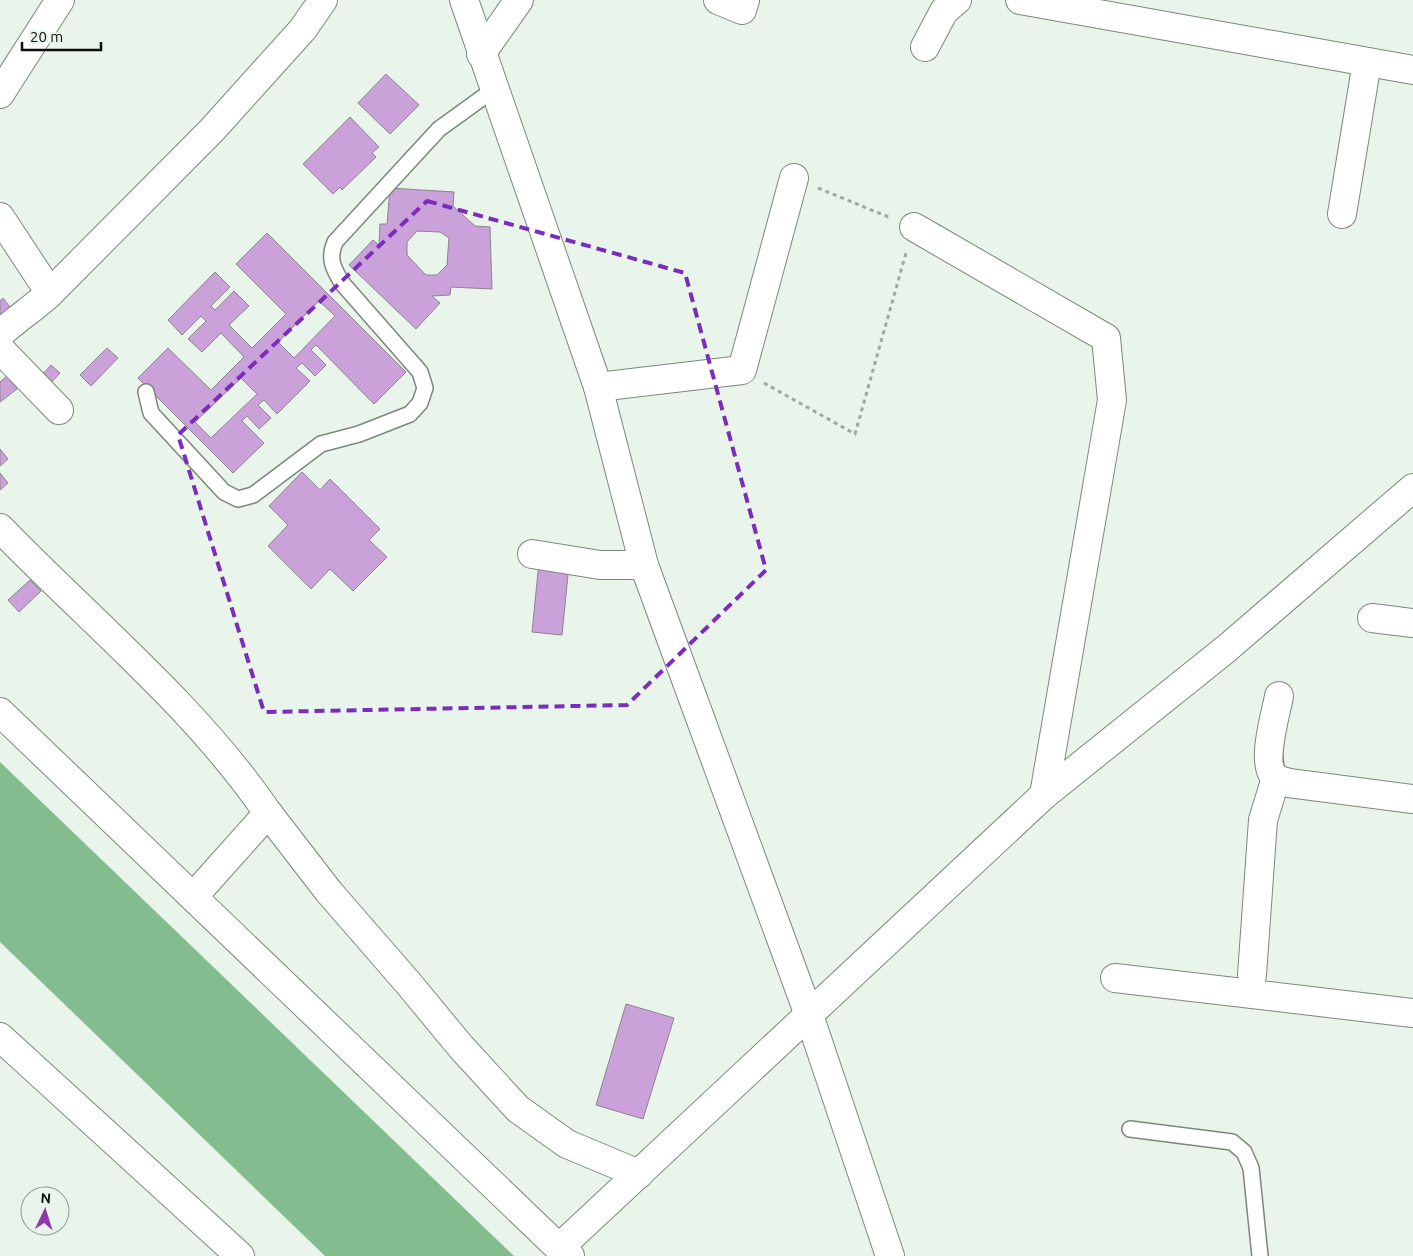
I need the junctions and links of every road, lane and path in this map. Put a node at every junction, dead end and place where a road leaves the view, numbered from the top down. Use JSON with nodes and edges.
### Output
{"nodes":[{"id":1,"x":60,"y":0,"type":"edge"},
{"id":2,"x":323,"y":0,"type":"edge"},
{"id":3,"x":464,"y":0,"type":"edge"},
{"id":4,"x":519,"y":0,"type":"edge"},
{"id":5,"x":718,"y":0,"type":"edge"},
{"id":6,"x":745,"y":0,"type":"edge"},
{"id":7,"x":957,"y":0,"type":"edge"},
{"id":8,"x":1020,"y":0,"type":"edge"},
{"id":9,"x":925,"y":47,"type":"dead end"},
{"id":10,"x":481,"y":54,"type":"junction"},
{"id":11,"x":1367,"y":62,"type":"junction"},
{"id":12,"x":1413,"y":70,"type":"edge"},
{"id":13,"x":494,"y":90,"type":"junction"},
{"id":14,"x":0,"y":94,"type":"edge"},
{"id":15,"x":794,"y":178,"type":"joint"},
{"id":16,"x":1342,"y":214,"type":"dead end"},
{"id":17,"x":0,"y":217,"type":"edge"},
{"id":18,"x":914,"y":227,"type":"junction"},
{"id":19,"x":50,"y":293,"type":"junction"},
{"id":20,"x":0,"y":334,"type":"edge"},
{"id":21,"x":0,"y":350,"type":"edge"},
{"id":22,"x":742,"y":370,"type":"junction"},
{"id":23,"x":598,"y":387,"type":"junction"},
{"id":24,"x":146,"y":392,"type":"dead end"},
{"id":25,"x":59,"y":410,"type":"dead end"},
{"id":26,"x":1413,"y":488,"type":"edge"},
{"id":27,"x":0,"y":528,"type":"edge"},
{"id":28,"x":532,"y":554,"type":"dead end"},
{"id":29,"x":644,"y":565,"type":"junction"},
{"id":30,"x":1372,"y":618,"type":"dead end"},
{"id":31,"x":1413,"y":623,"type":"edge"},
{"id":32,"x":1279,"y":696,"type":"dead end"},
{"id":33,"x":0,"y":712,"type":"edge"},
{"id":34,"x":1276,"y":778,"type":"junction"},
{"id":35,"x":1044,"y":795,"type":"junction"},
{"id":36,"x":1413,"y":799,"type":"edge"},
{"id":37,"x":268,"y":813,"type":"junction"},
{"id":38,"x":193,"y":897,"type":"junction"},
{"id":39,"x":1252,"y":975,"type":"dead end"},
{"id":40,"x":1114,"y":978,"type":"dead end"},
{"id":41,"x":1413,"y":1013,"type":"edge"},
{"id":42,"x":809,"y":1015,"type":"junction"},
{"id":43,"x":0,"y":1037,"type":"edge"},
{"id":44,"x":1130,"y":1129,"type":"dead end"},
{"id":45,"x":639,"y":1174,"type":"junction"},
{"id":46,"x":564,"y":1252,"type":"edge"},
{"id":47,"x":240,"y":1256,"type":"edge"},
{"id":48,"x":890,"y":1256,"type":"edge"},
{"id":49,"x":1260,"y":1256,"type":"edge"}],
"edges":[{"from":1,"to":14,"type":"street"},
{"from":2,"to":19,"type":"street"},
{"from":3,"to":10,"type":"street"},
{"from":4,"to":10,"type":"street"},
{"from":5,"to":6,"type":"street"},
{"from":7,"to":9,"type":"street"},
{"from":8,"to":11,"type":"street"},
{"from":10,"to":13,"type":"street"},
{"from":11,"to":12,"type":"street"},
{"from":11,"to":16,"type":"street"},
{"from":13,"to":23,"type":"street"},
{"from":13,"to":24,"type":"lane"},
{"from":15,"to":18,"type":"path"},
{"from":15,"to":22,"type":"street"},
{"from":17,"to":19,"type":"street"},
{"from":18,"to":22,"type":"path"},
{"from":18,"to":35,"type":"street"},
{"from":19,"to":20,"type":"street"},
{"from":21,"to":25,"type":"street"},
{"from":22,"to":23,"type":"street"},
{"from":23,"to":29,"type":"street"},
{"from":26,"to":35,"type":"street"},
{"from":27,"to":37,"type":"street"},
{"from":28,"to":29,"type":"street"},
{"from":29,"to":42,"type":"street"},
{"from":30,"to":31,"type":"street"},
{"from":32,"to":34,"type":"street"},
{"from":33,"to":38,"type":"street"},
{"from":34,"to":36,"type":"street"},
{"from":34,"to":39,"type":"street"},
{"from":35,"to":42,"type":"street"},
{"from":37,"to":38,"type":"street"},
{"from":37,"to":45,"type":"street"},
{"from":38,"to":46,"type":"street"},
{"from":40,"to":41,"type":"street"},
{"from":42,"to":45,"type":"street"},
{"from":42,"to":48,"type":"street"},
{"from":43,"to":47,"type":"street"},
{"from":44,"to":49,"type":"lane"},
{"from":45,"to":46,"type":"street"}]}
